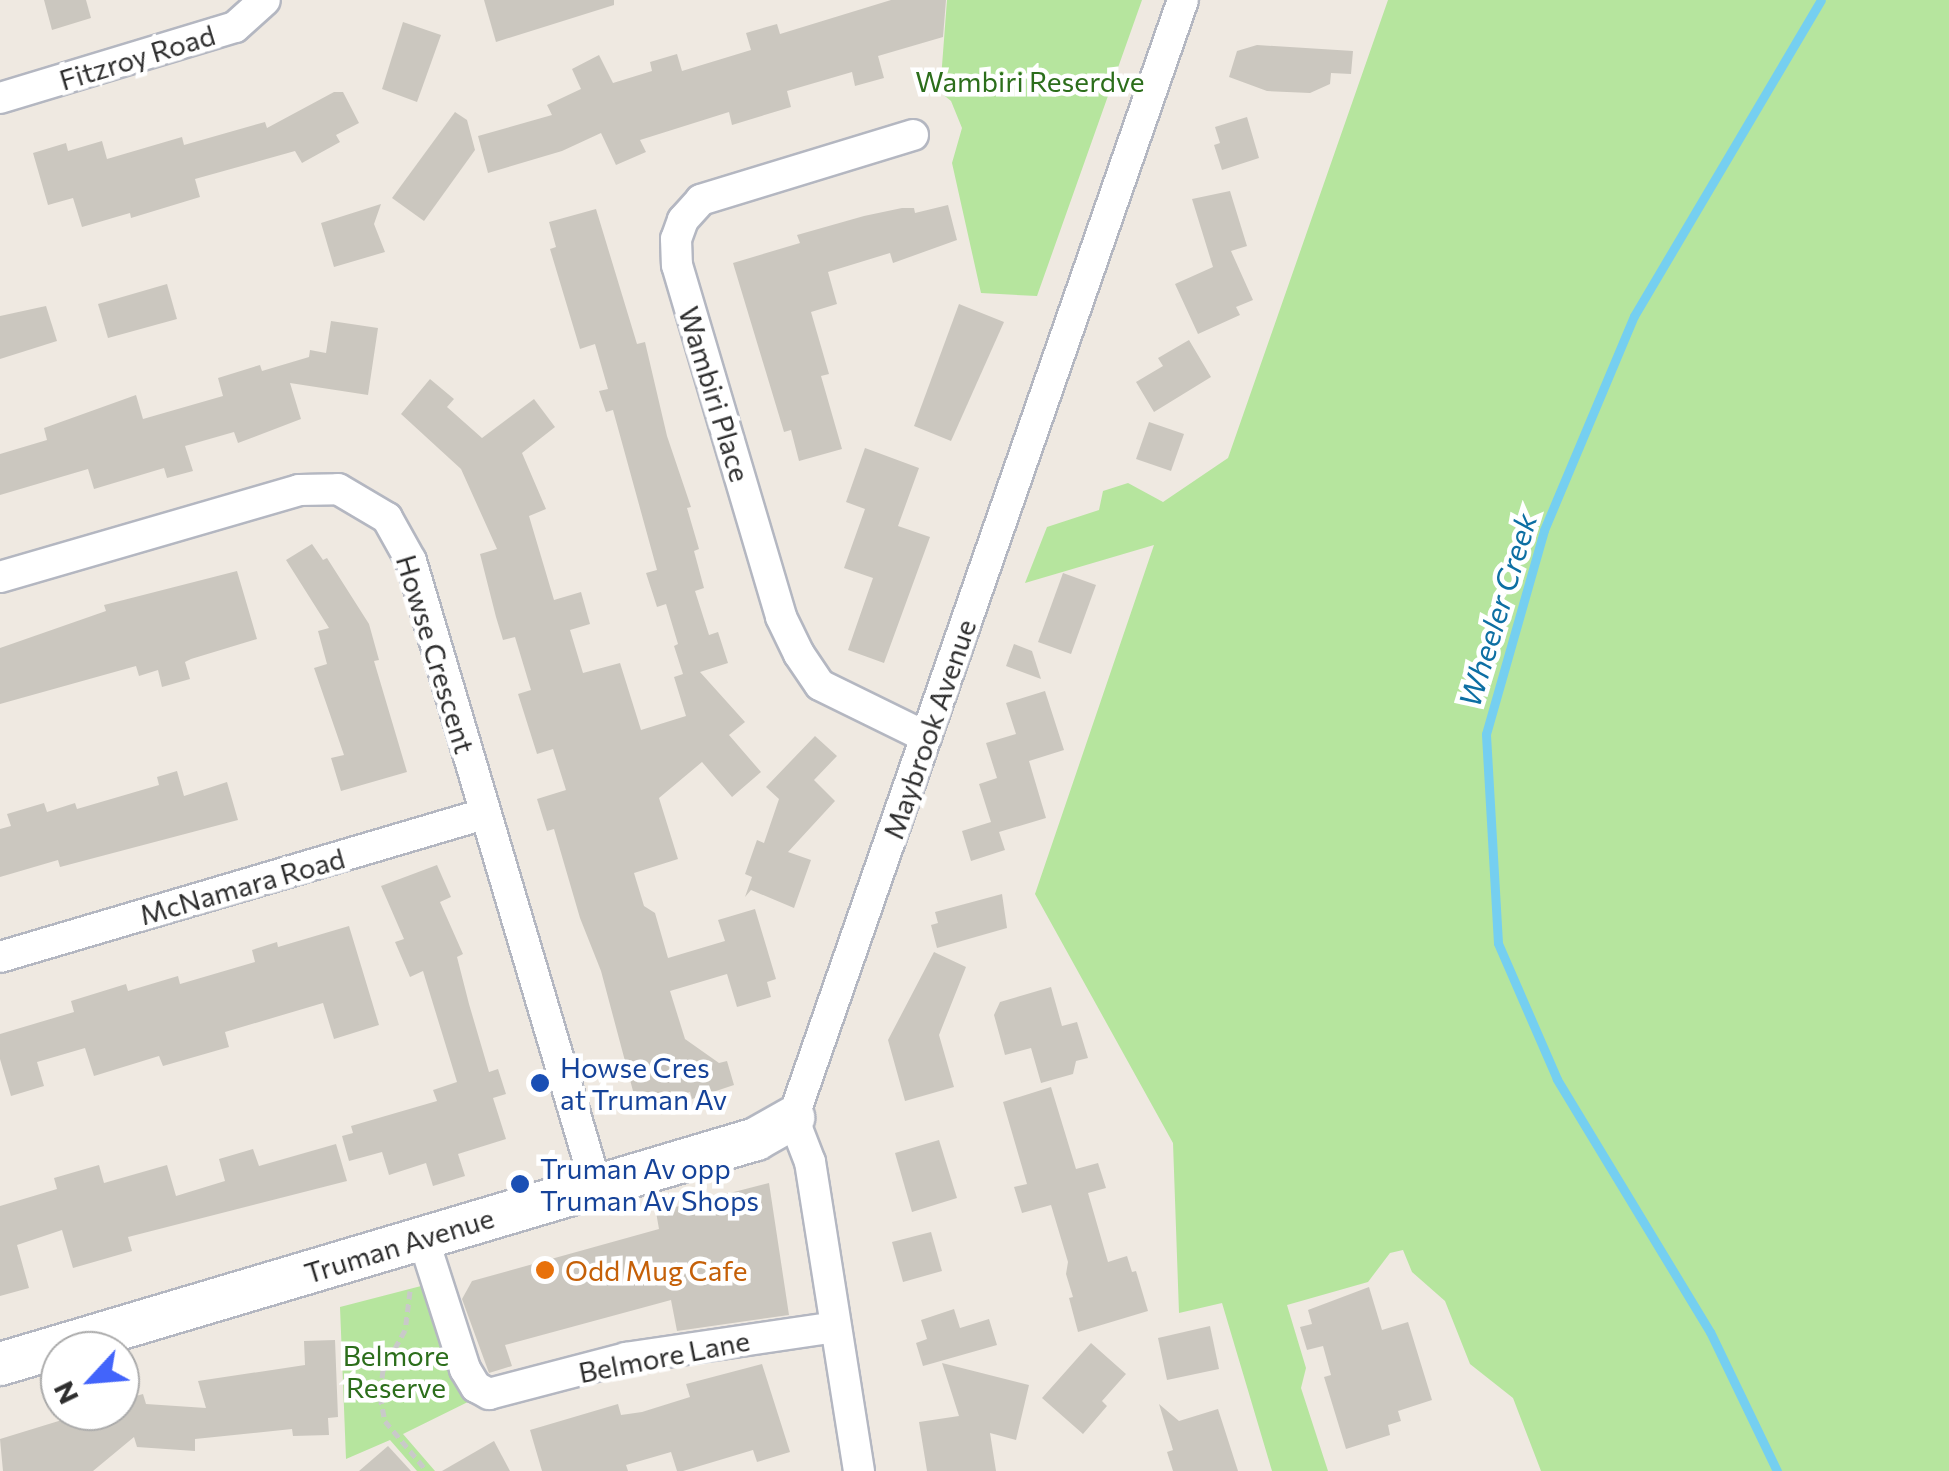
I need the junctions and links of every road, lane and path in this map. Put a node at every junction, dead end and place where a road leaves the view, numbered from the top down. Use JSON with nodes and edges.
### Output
{"nodes":[{"id":1,"x":266,"y":0,"type":"edge"},
{"id":2,"x":1183,"y":0,"type":"edge"},
{"id":3,"x":0,"y":98,"type":"edge"},
{"id":4,"x":912,"y":135,"type":"dead end"},
{"id":5,"x":0,"y":578,"type":"edge"},
{"id":6,"x":926,"y":737,"type":"junction"},
{"id":7,"x":484,"y":814,"type":"junction"},
{"id":8,"x":0,"y":958,"type":"edge"},
{"id":9,"x":794,"y":1118,"type":"junction"},
{"id":10,"x":596,"y":1185,"type":"junction"},
{"id":11,"x":423,"y":1238,"type":"junction"},
{"id":12,"x":415,"y":1282,"type":"dead end"},
{"id":13,"x":835,"y":1327,"type":"junction"},
{"id":14,"x":0,"y":1364,"type":"edge"},
{"id":15,"x":427,"y":1471,"type":"edge"},
{"id":16,"x":859,"y":1471,"type":"edge"}],
"edges":[{"from":1,"to":3,"type":"street","name":"Fitzroy Road"},
{"from":2,"to":6,"type":"street","name":"Maybrook Avenue"},
{"from":4,"to":6,"type":"street","name":"Wambiri Place"},
{"from":5,"to":7,"type":"street","name":"Howse Crescent"},
{"from":6,"to":9,"type":"street","name":"Maybrook Avenue"},
{"from":7,"to":8,"type":"street","name":"McNamara Road"},
{"from":7,"to":10,"type":"street","name":"Howse Crescent"},
{"from":9,"to":10,"type":"street","name":"Truman Avenue"},
{"from":9,"to":13,"type":"street"},
{"from":10,"to":11,"type":"street","name":"Truman Avenue"},
{"from":11,"to":13,"type":"street","name":"Belmore Lane"},
{"from":11,"to":14,"type":"street","name":"Truman Avenue"},
{"from":12,"to":15,"type":"path"},
{"from":13,"to":16,"type":"street"}]}
